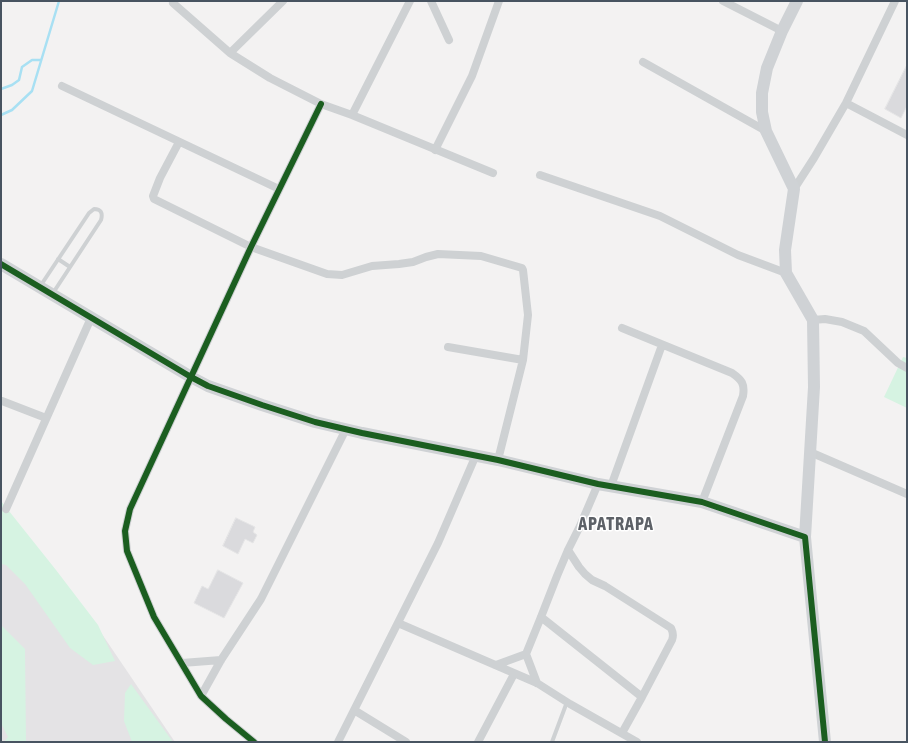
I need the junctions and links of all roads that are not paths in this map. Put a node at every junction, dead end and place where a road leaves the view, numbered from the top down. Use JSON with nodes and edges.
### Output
{"nodes":[{"id":1,"x":283,"y":1,"type":"edge"},
{"id":2,"x":410,"y":1,"type":"edge"},
{"id":3,"x":431,"y":1,"type":"edge"},
{"id":4,"x":499,"y":1,"type":"edge"},
{"id":5,"x":723,"y":1,"type":"edge"},
{"id":6,"x":797,"y":1,"type":"edge"},
{"id":7,"x":895,"y":1,"type":"edge"},
{"id":8,"x":173,"y":4,"type":"dead end"},
{"id":9,"x":782,"y":31,"type":"junction"},
{"id":10,"x":449,"y":40,"type":"dead end"},
{"id":11,"x":230,"y":53,"type":"junction"},
{"id":12,"x":643,"y":62,"type":"dead end"},
{"id":13,"x":62,"y":86,"type":"dead end"},
{"id":14,"x":846,"y":103,"type":"junction"},
{"id":15,"x":321,"y":104,"type":"junction"},
{"id":16,"x":352,"y":115,"type":"junction"},
{"id":17,"x":766,"y":131,"type":"junction"},
{"id":18,"x":907,"y":135,"type":"edge"},
{"id":19,"x":179,"y":142,"type":"junction"},
{"id":20,"x":435,"y":150,"type":"junction"},
{"id":21,"x":493,"y":173,"type":"dead end"},
{"id":22,"x":540,"y":175,"type":"dead end"},
{"id":23,"x":279,"y":189,"type":"junction"},
{"id":24,"x":794,"y":189,"type":"junction"},
{"id":25,"x":251,"y":247,"type":"junction"},
{"id":26,"x":58,"y":259,"type":"junction"},
{"id":27,"x":1,"y":264,"type":"edge"},
{"id":28,"x":70,"y":267,"type":"junction"},
{"id":29,"x":786,"y":273,"type":"junction"},
{"id":30,"x":40,"y":287,"type":"junction"},
{"id":31,"x":51,"y":294,"type":"junction"},
{"id":32,"x":91,"y":318,"type":"junction"},
{"id":33,"x":813,"y":320,"type":"junction"},
{"id":34,"x":622,"y":328,"type":"dead end"},
{"id":35,"x":662,"y":344,"type":"junction"},
{"id":36,"x":448,"y":347,"type":"dead end"},
{"id":37,"x":523,"y":360,"type":"junction"},
{"id":38,"x":907,"y":368,"type":"edge"},
{"id":39,"x":191,"y":377,"type":"junction"},
{"id":40,"x":2,"y":401,"type":"dead end"},
{"id":41,"x":46,"y":418,"type":"junction"},
{"id":42,"x":346,"y":429,"type":"junction"},
{"id":43,"x":810,"y":452,"type":"junction"},
{"id":44,"x":476,"y":455,"type":"junction"},
{"id":45,"x":498,"y":460,"type":"junction"},
{"id":46,"x":598,"y":484,"type":"junction"},
{"id":47,"x":611,"y":486,"type":"junction"},
{"id":48,"x":907,"y":494,"type":"edge"},
{"id":49,"x":702,"y":502,"type":"junction"},
{"id":50,"x":6,"y":509,"type":"dead end"},
{"id":51,"x":805,"y":537,"type":"junction"},
{"id":52,"x":568,"y":550,"type":"junction"},
{"id":53,"x":541,"y":618,"type":"junction"},
{"id":54,"x":398,"y":623,"type":"junction"},
{"id":55,"x":526,"y":654,"type":"junction"},
{"id":56,"x":221,"y":660,"type":"junction"},
{"id":57,"x":182,"y":662,"type":"junction"},
{"id":58,"x":496,"y":665,"type":"junction"},
{"id":59,"x":514,"y":674,"type":"junction"},
{"id":60,"x":537,"y":683,"type":"junction"},
{"id":61,"x":202,"y":696,"type":"junction"},
{"id":62,"x":642,"y":697,"type":"junction"},
{"id":63,"x":567,"y":702,"type":"junction"},
{"id":64,"x":354,"y":710,"type":"junction"},
{"id":65,"x":622,"y":733,"type":"junction"},
{"id":66,"x":254,"y":742,"type":"edge"},
{"id":67,"x":338,"y":742,"type":"edge"},
{"id":68,"x":406,"y":742,"type":"edge"},
{"id":69,"x":478,"y":742,"type":"edge"},
{"id":70,"x":552,"y":742,"type":"edge"},
{"id":71,"x":637,"y":742,"type":"edge"},
{"id":72,"x":825,"y":742,"type":"edge"}],
"edges":[{"from":1,"to":11,"type":"street"},
{"from":2,"to":16,"type":"street"},
{"from":3,"to":10,"type":"street"},
{"from":4,"to":20,"type":"street"},
{"from":5,"to":9,"type":"street"},
{"from":6,"to":9,"type":"street"},
{"from":7,"to":14,"type":"street"},
{"from":8,"to":11,"type":"street"},
{"from":9,"to":17,"type":"street"},
{"from":11,"to":15,"type":"street"},
{"from":12,"to":17,"type":"street"},
{"from":13,"to":19,"type":"street"},
{"from":14,"to":18,"type":"street"},
{"from":14,"to":24,"type":"street"},
{"from":15,"to":16,"type":"street"},
{"from":15,"to":23,"type":"street"},
{"from":16,"to":20,"type":"street"},
{"from":17,"to":24,"type":"street"},
{"from":19,"to":23,"type":"street"},
{"from":19,"to":25,"type":"street"},
{"from":20,"to":21,"type":"street"},
{"from":22,"to":29,"type":"street"},
{"from":23,"to":25,"type":"street"},
{"from":24,"to":29,"type":"street"},
{"from":25,"to":37,"type":"street"},
{"from":25,"to":39,"type":"street"},
{"from":26,"to":28,"type":"lane"},
{"from":26,"to":28,"type":"lane"},
{"from":26,"to":30,"type":"lane"},
{"from":27,"to":30,"type":"street"},
{"from":28,"to":31,"type":"lane"},
{"from":29,"to":33,"type":"street"},
{"from":30,"to":31,"type":"street"},
{"from":31,"to":32,"type":"street"},
{"from":32,"to":39,"type":"street"},
{"from":32,"to":41,"type":"street"},
{"from":33,"to":38,"type":"street"},
{"from":33,"to":43,"type":"street"},
{"from":34,"to":35,"type":"street"},
{"from":35,"to":47,"type":"street"},
{"from":35,"to":49,"type":"street"},
{"from":36,"to":37,"type":"street"},
{"from":37,"to":45,"type":"street"},
{"from":39,"to":42,"type":"street"},
{"from":39,"to":57,"type":"street"},
{"from":40,"to":41,"type":"street"},
{"from":41,"to":50,"type":"street"},
{"from":42,"to":44,"type":"street"},
{"from":42,"to":56,"type":"street"},
{"from":43,"to":48,"type":"street"},
{"from":43,"to":51,"type":"street"},
{"from":44,"to":45,"type":"street"},
{"from":44,"to":54,"type":"street"},
{"from":45,"to":46,"type":"street"},
{"from":46,"to":47,"type":"street"},
{"from":46,"to":52,"type":"street"},
{"from":47,"to":49,"type":"street"},
{"from":49,"to":51,"type":"street"},
{"from":51,"to":72,"type":"street"},
{"from":52,"to":53,"type":"street"},
{"from":52,"to":62,"type":"street"},
{"from":53,"to":55,"type":"street"},
{"from":53,"to":62,"type":"street"},
{"from":54,"to":58,"type":"street"},
{"from":54,"to":64,"type":"street"},
{"from":55,"to":58,"type":"street"},
{"from":55,"to":60,"type":"street"},
{"from":56,"to":57,"type":"street"},
{"from":56,"to":61,"type":"street"},
{"from":57,"to":61,"type":"street"},
{"from":58,"to":59,"type":"street"},
{"from":59,"to":60,"type":"street"},
{"from":59,"to":69,"type":"street"},
{"from":60,"to":63,"type":"street"},
{"from":61,"to":66,"type":"street"},
{"from":62,"to":65,"type":"street"},
{"from":63,"to":65,"type":"street"},
{"from":63,"to":70,"type":"lane"},
{"from":64,"to":67,"type":"street"},
{"from":64,"to":68,"type":"street"},
{"from":65,"to":71,"type":"street"}]}
